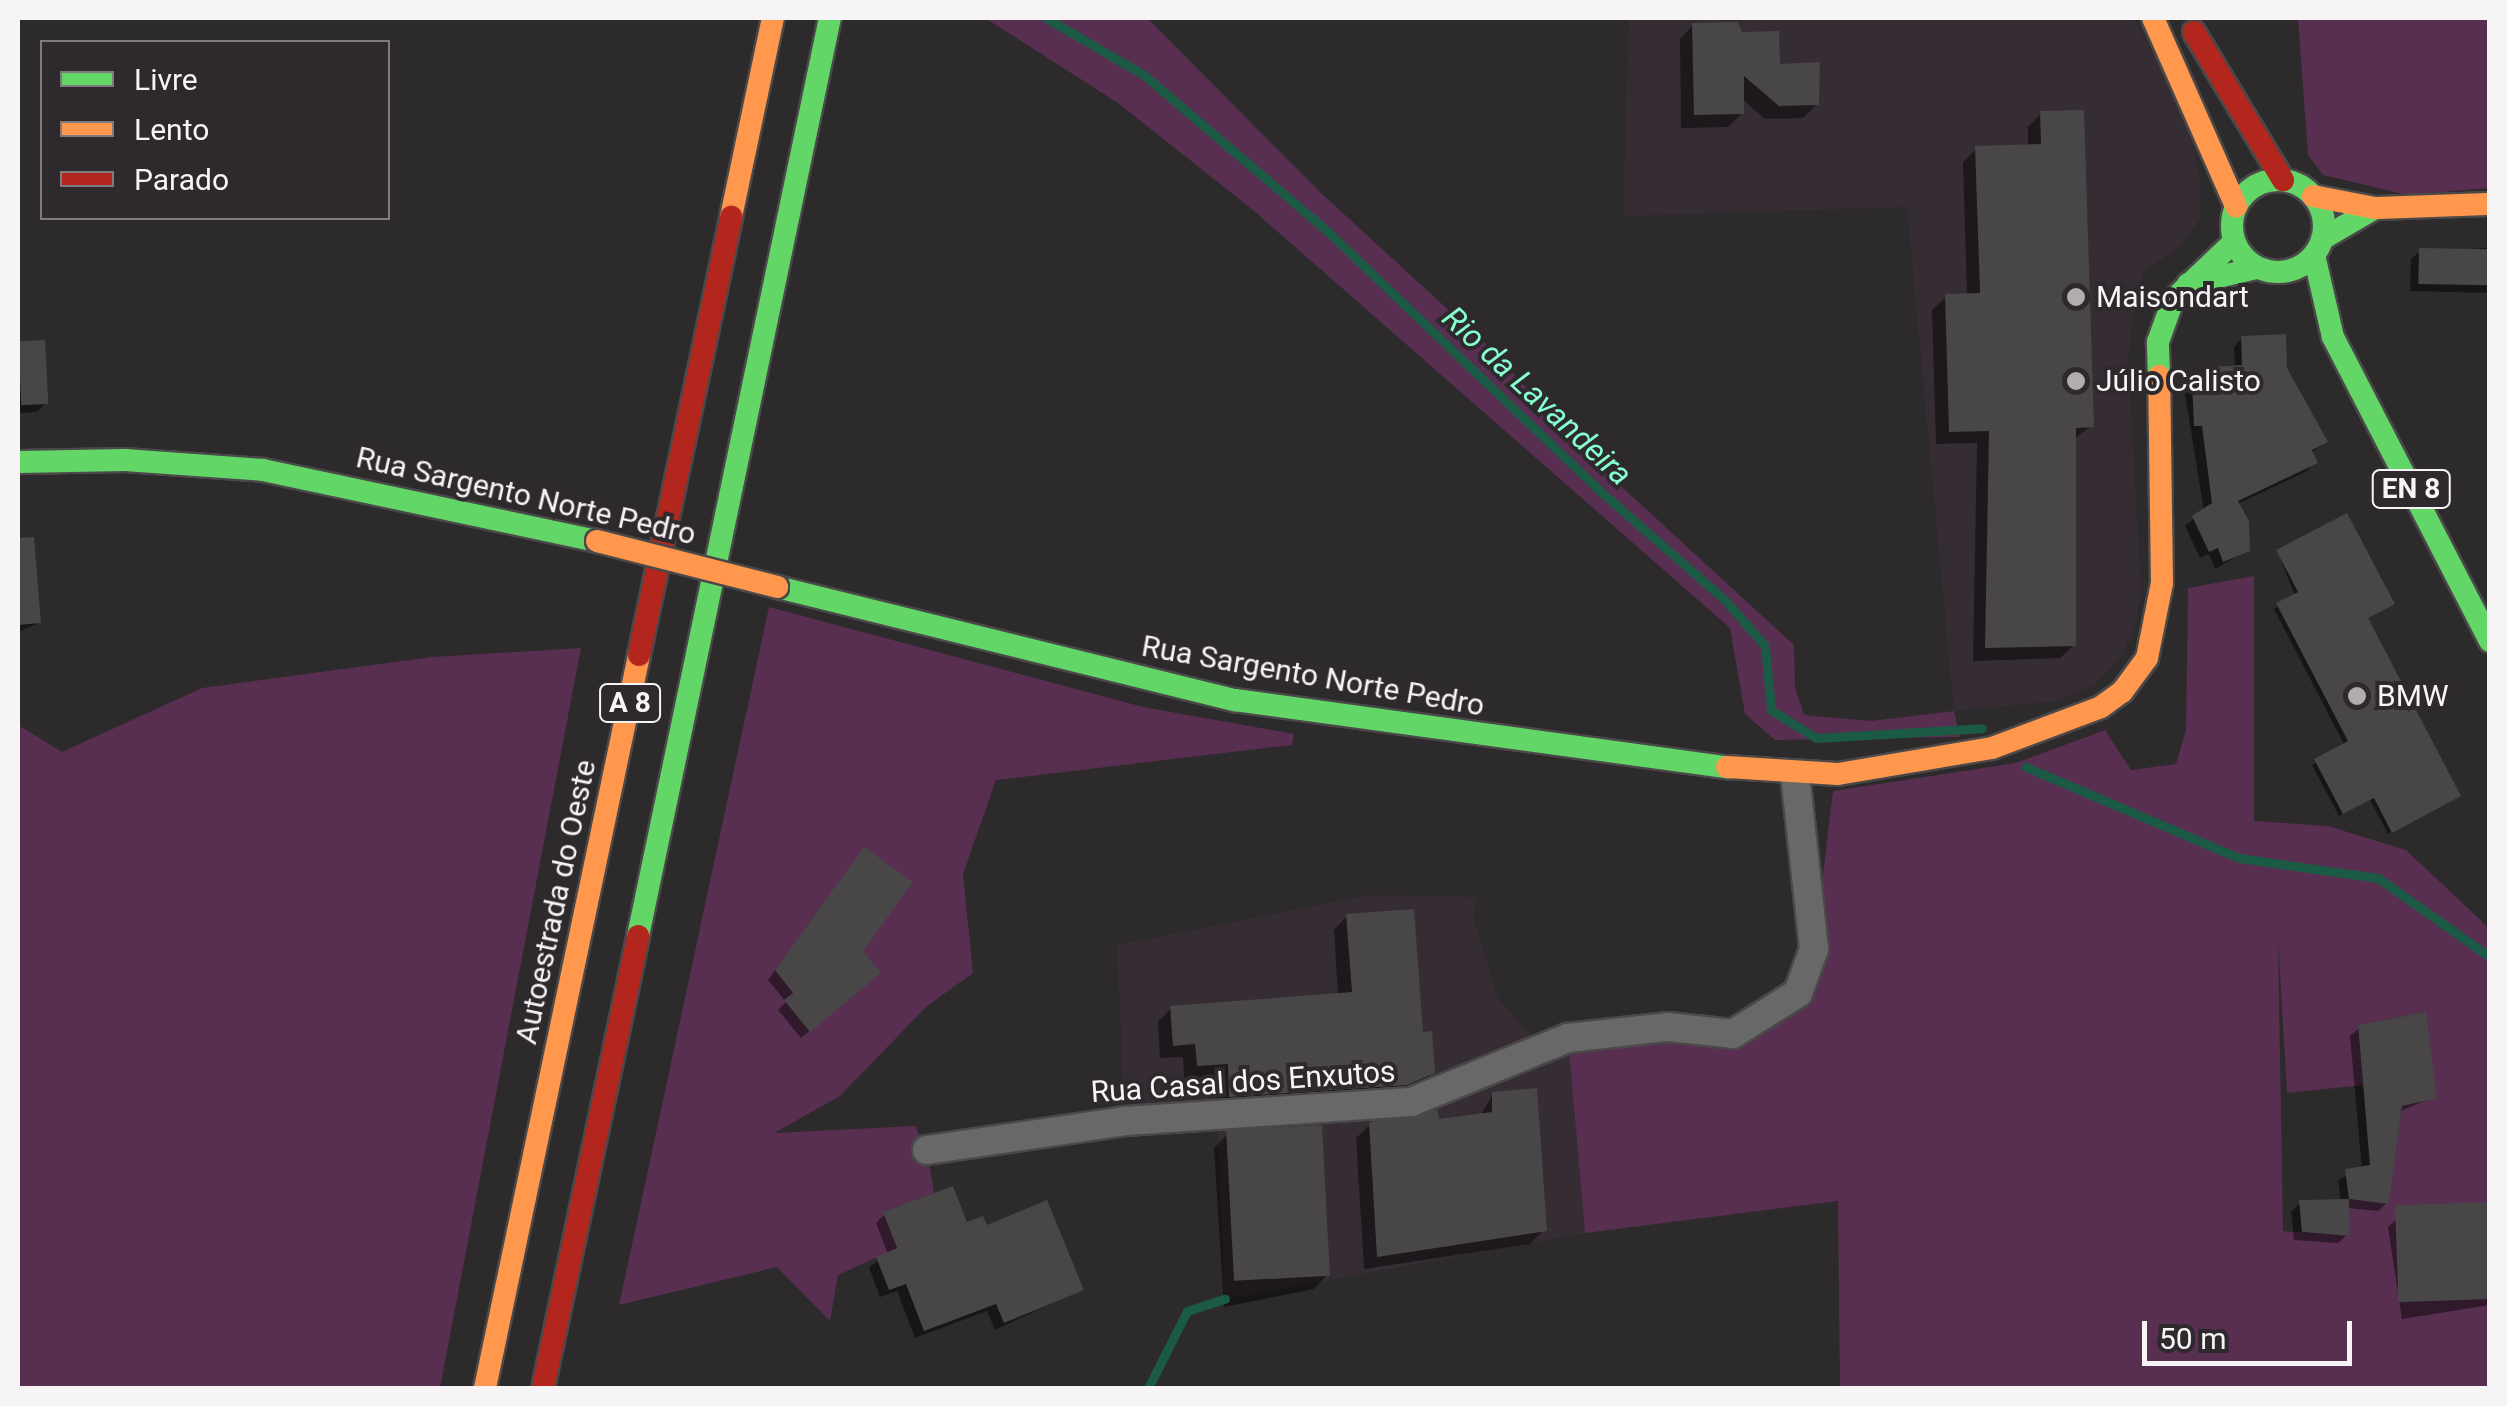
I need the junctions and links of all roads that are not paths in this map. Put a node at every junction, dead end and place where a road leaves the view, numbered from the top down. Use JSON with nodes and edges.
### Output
{"nodes":[{"id":1,"x":773,"y":18,"type":"edge"},
{"id":2,"x":830,"y":18,"type":"edge"},
{"id":3,"x":2153,"y":18,"type":"edge"},
{"id":4,"x":2186,"y":18,"type":"edge"},
{"id":5,"x":2283,"y":180,"type":"junction"},
{"id":6,"x":2313,"y":196,"type":"junction"},
{"id":7,"x":2490,"y":204,"type":"edge"},
{"id":8,"x":2236,"y":206,"type":"junction"},
{"id":9,"x":2374,"y":208,"type":"junction"},
{"id":10,"x":2234,"y":242,"type":"junction"},
{"id":11,"x":2318,"y":247,"type":"junction"},
{"id":12,"x":2264,"y":270,"type":"junction"},
{"id":13,"x":2184,"y":285,"type":"junction"},
{"id":14,"x":2333,"y":336,"type":"junction"},
{"id":15,"x":18,"y":462,"type":"edge"},
{"id":16,"x":2490,"y":641,"type":"edge"},
{"id":17,"x":1795,"y":775,"type":"junction"},
{"id":18,"x":927,"y":1150,"type":"dead end"},
{"id":19,"x":486,"y":1388,"type":"edge"},
{"id":20,"x":543,"y":1388,"type":"edge"}],
"edges":[{"from":1,"to":19,"type":"main road","name":"Autoestrada do Oeste","number":"A 8"},
{"from":2,"to":20,"type":"main road","number":"A 8"},
{"from":3,"to":8,"type":"main road"},
{"from":4,"to":5,"type":"main road"},
{"from":5,"to":6,"type":"main road"},
{"from":5,"to":8,"type":"main road"},
{"from":6,"to":9,"type":"main road"},
{"from":6,"to":11,"type":"main road","number":"EN 8"},
{"from":7,"to":9,"type":"main road"},
{"from":8,"to":10,"type":"main road"},
{"from":9,"to":11,"type":"main road"},
{"from":10,"to":12,"type":"main road","number":"EN 8"},
{"from":10,"to":13,"type":"main road","name":"Rua Sargento Norte Pedro"},
{"from":11,"to":12,"type":"main road"},
{"from":11,"to":14,"type":"main road","number":"EN 8"},
{"from":12,"to":13,"type":"main road"},
{"from":12,"to":14,"type":"main road","number":"EN 8"},
{"from":13,"to":17,"type":"main road","name":"Rua Sargento Norte Pedro"},
{"from":14,"to":16,"type":"main road","number":"EN 8"},
{"from":15,"to":17,"type":"main road","name":"Rua Sargento Norte Pedro","bridge":true},
{"from":17,"to":18,"type":"street","name":"Rua Casal dos Enxutos"}]}
